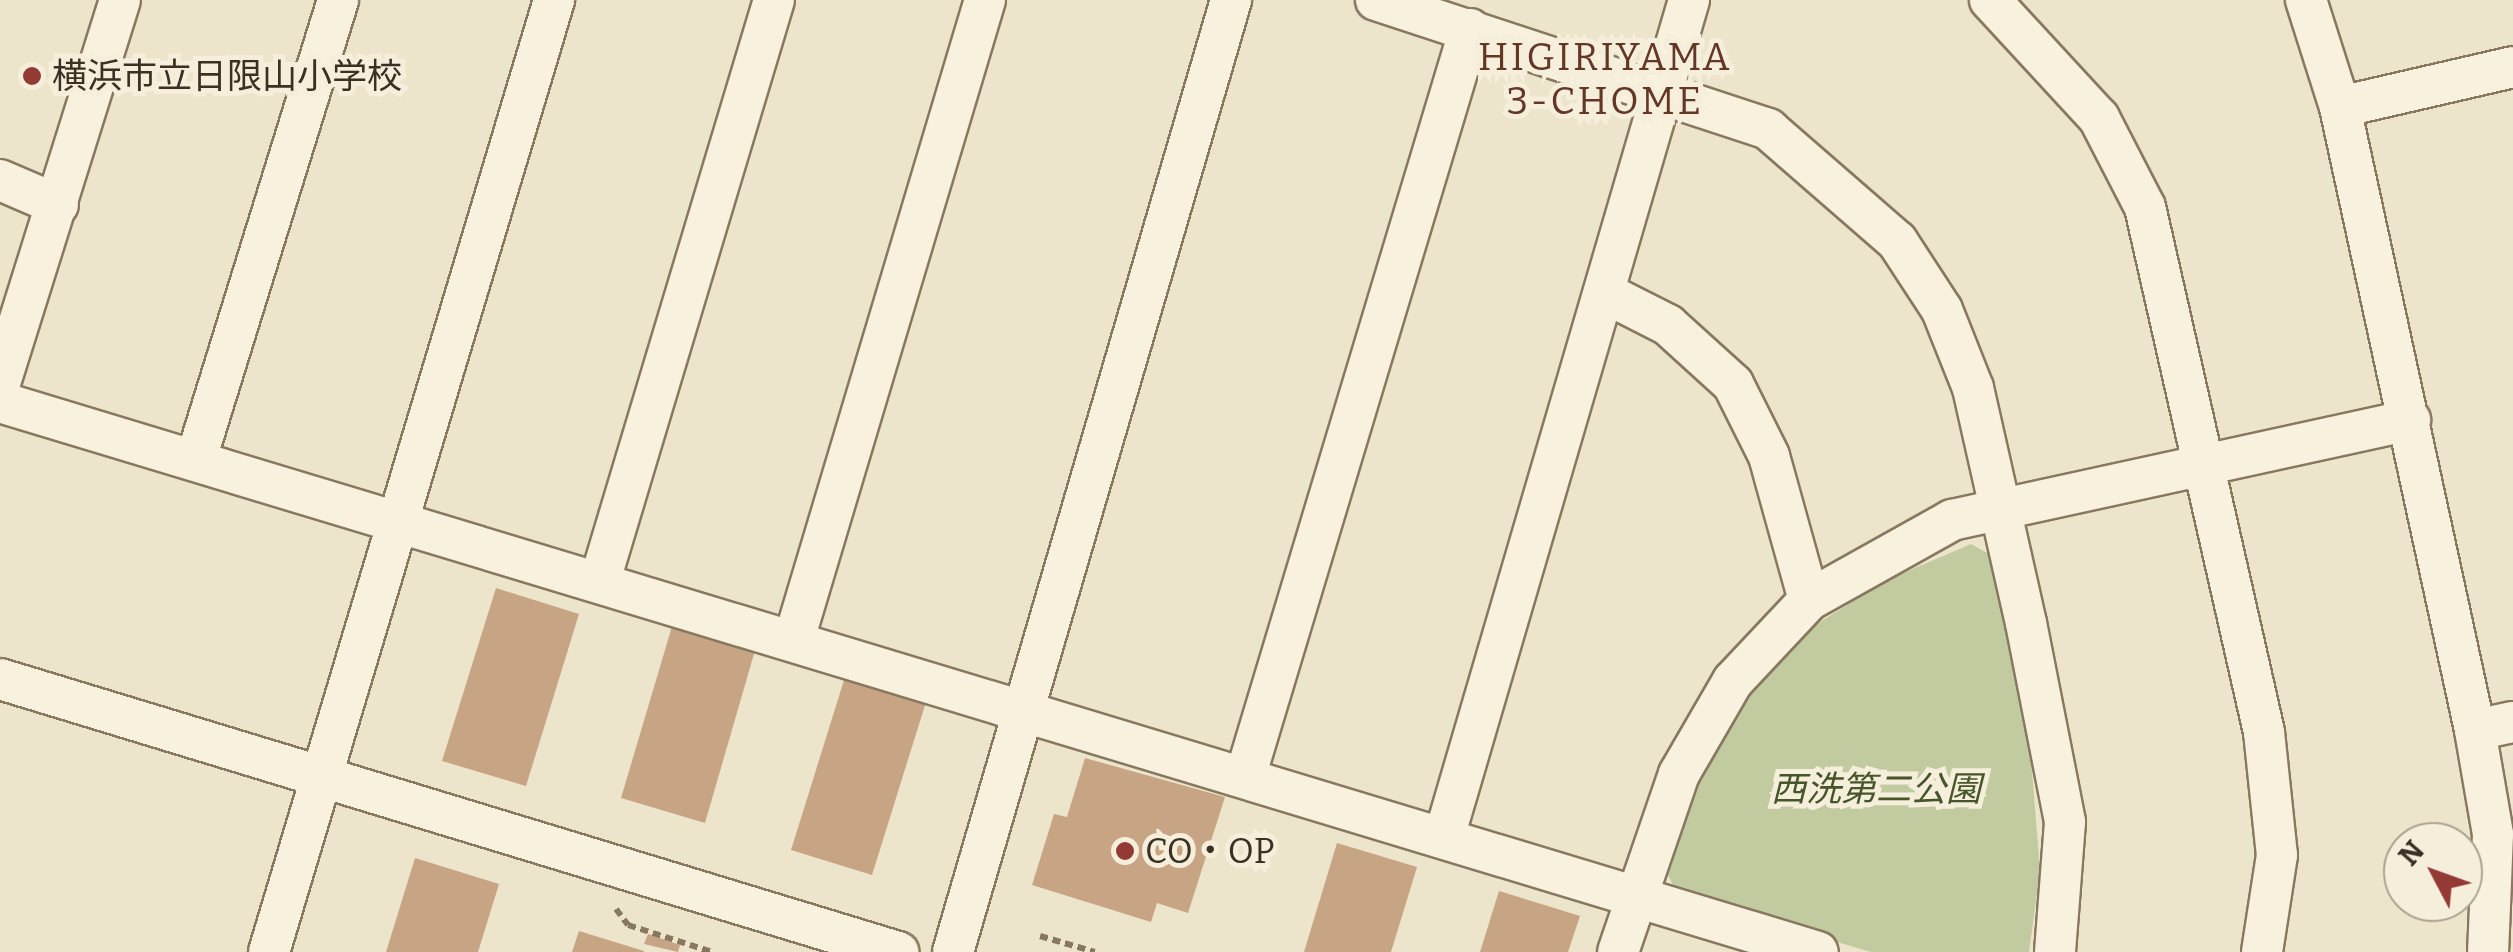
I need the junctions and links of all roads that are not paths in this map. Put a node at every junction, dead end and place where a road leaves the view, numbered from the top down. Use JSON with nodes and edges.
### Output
{"nodes":[{"id":1,"x":120,"y":0,"type":"edge"},
{"id":2,"x":338,"y":0,"type":"edge"},
{"id":3,"x":554,"y":0,"type":"edge"},
{"id":4,"x":774,"y":0,"type":"edge"},
{"id":5,"x":985,"y":0,"type":"edge"},
{"id":6,"x":1232,"y":0,"type":"edge"},
{"id":7,"x":1376,"y":0,"type":"edge"},
{"id":8,"x":1690,"y":0,"type":"edge"},
{"id":9,"x":1990,"y":0,"type":"edge"},
{"id":10,"x":2306,"y":0,"type":"edge"},
{"id":11,"x":1470,"y":29,"type":"junction"},
{"id":12,"x":2513,"y":66,"type":"edge"},
{"id":13,"x":1659,"y":90,"type":"junction"},
{"id":14,"x":2340,"y":107,"type":"junction"},
{"id":15,"x":0,"y":180,"type":"edge"},
{"id":16,"x":58,"y":205,"type":"junction"},
{"id":17,"x":1605,"y":293,"type":"junction"},
{"id":18,"x":0,"y":383,"type":"edge"},
{"id":19,"x":0,"y":402,"type":"edge"},
{"id":20,"x":2410,"y":420,"type":"junction"},
{"id":21,"x":196,"y":459,"type":"junction"},
{"id":22,"x":2205,"y":462,"type":"junction"},
{"id":23,"x":1996,"y":509,"type":"junction"},
{"id":24,"x":398,"y":521,"type":"junction"},
{"id":25,"x":601,"y":578,"type":"junction"},
{"id":26,"x":1809,"y":600,"type":"junction"},
{"id":27,"x":795,"y":636,"type":"junction"},
{"id":28,"x":0,"y":679,"type":"edge"},
{"id":29,"x":1026,"y":707,"type":"junction"},
{"id":30,"x":2494,"y":726,"type":"edge"},
{"id":31,"x":1246,"y":774,"type":"junction"},
{"id":32,"x":319,"y":776,"type":"junction"},
{"id":33,"x":1444,"y":834,"type":"junction"},
{"id":34,"x":1634,"y":892,"type":"junction"},
{"id":35,"x":269,"y":952,"type":"edge"},
{"id":36,"x":898,"y":952,"type":"edge"},
{"id":37,"x":954,"y":952,"type":"edge"},
{"id":38,"x":1618,"y":952,"type":"edge"},
{"id":39,"x":1818,"y":952,"type":"edge"},
{"id":40,"x":2055,"y":952,"type":"edge"},
{"id":41,"x":2262,"y":952,"type":"edge"},
{"id":42,"x":2488,"y":952,"type":"edge"}],
"edges":[{"from":1,"to":16,"type":"street"},
{"from":2,"to":21,"type":"street"},
{"from":3,"to":24,"type":"street"},
{"from":4,"to":25,"type":"street"},
{"from":5,"to":27,"type":"street"},
{"from":6,"to":29,"type":"street"},
{"from":7,"to":11,"type":"street"},
{"from":8,"to":13,"type":"street"},
{"from":9,"to":22,"type":"street"},
{"from":10,"to":14,"type":"street"},
{"from":11,"to":13,"type":"street"},
{"from":11,"to":31,"type":"street"},
{"from":12,"to":14,"type":"street"},
{"from":13,"to":17,"type":"street"},
{"from":13,"to":23,"type":"street"},
{"from":14,"to":20,"type":"street"},
{"from":15,"to":16,"type":"street"},
{"from":16,"to":18,"type":"street"},
{"from":17,"to":26,"type":"street"},
{"from":17,"to":33,"type":"street"},
{"from":19,"to":21,"type":"street"},
{"from":20,"to":22,"type":"street"},
{"from":20,"to":30,"type":"street"},
{"from":21,"to":24,"type":"street"},
{"from":22,"to":23,"type":"street"},
{"from":22,"to":41,"type":"street"},
{"from":23,"to":26,"type":"street"},
{"from":23,"to":40,"type":"street"},
{"from":24,"to":25,"type":"street"},
{"from":24,"to":32,"type":"street"},
{"from":25,"to":27,"type":"street"},
{"from":26,"to":34,"type":"street"},
{"from":27,"to":29,"type":"street"},
{"from":28,"to":32,"type":"street"},
{"from":29,"to":31,"type":"street"},
{"from":29,"to":37,"type":"street"},
{"from":30,"to":42,"type":"street"},
{"from":31,"to":33,"type":"street"},
{"from":32,"to":35,"type":"street"},
{"from":32,"to":36,"type":"street"},
{"from":33,"to":34,"type":"street"},
{"from":34,"to":38,"type":"street"},
{"from":34,"to":39,"type":"street"}]}
